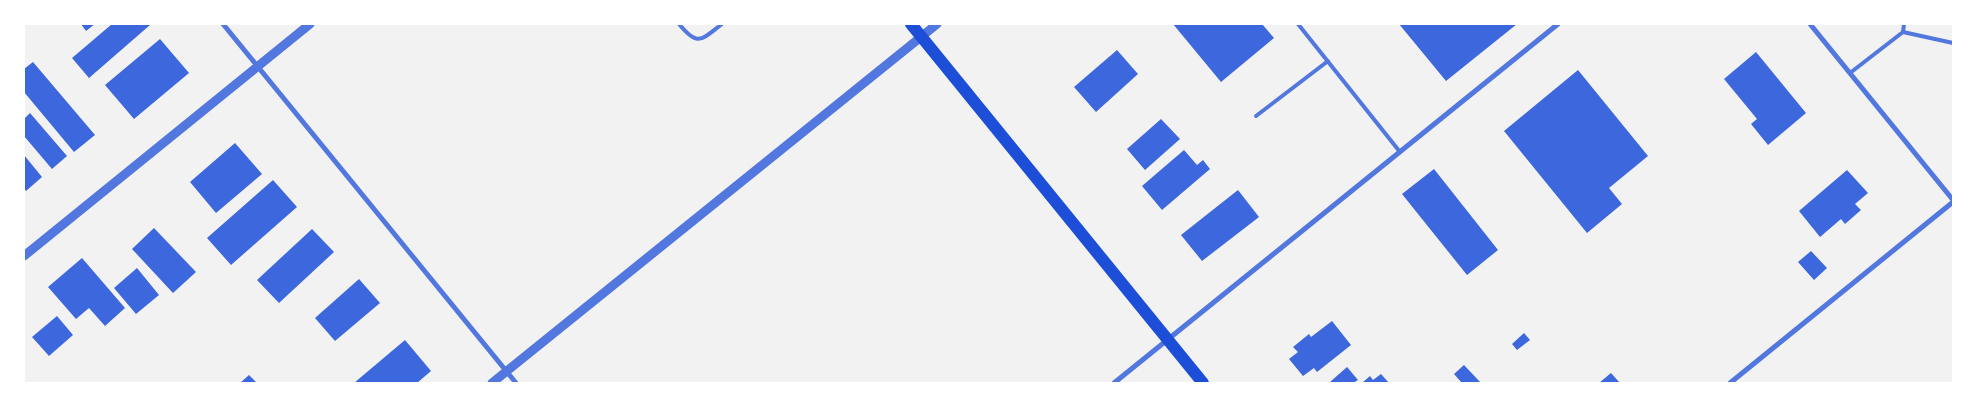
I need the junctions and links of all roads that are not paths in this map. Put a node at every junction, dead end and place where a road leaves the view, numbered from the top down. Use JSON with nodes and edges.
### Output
{"nodes":[{"id":1,"x":223,"y":24,"type":"edge"},
{"id":2,"x":310,"y":24,"type":"edge"},
{"id":3,"x":679,"y":24,"type":"edge"},
{"id":4,"x":722,"y":24,"type":"edge"},
{"id":5,"x":911,"y":24,"type":"edge"},
{"id":6,"x":937,"y":24,"type":"edge"},
{"id":7,"x":1298,"y":24,"type":"edge"},
{"id":8,"x":1558,"y":24,"type":"edge"},
{"id":9,"x":1810,"y":24,"type":"edge"},
{"id":10,"x":1904,"y":24,"type":"edge"},
{"id":11,"x":1903,"y":32,"type":"junction"},
{"id":12,"x":921,"y":37,"type":"junction"},
{"id":13,"x":1953,"y":43,"type":"edge"},
{"id":14,"x":1328,"y":61,"type":"junction"},
{"id":15,"x":257,"y":66,"type":"junction"},
{"id":16,"x":1850,"y":73,"type":"junction"},
{"id":17,"x":1256,"y":116,"type":"dead end"},
{"id":18,"x":1400,"y":152,"type":"junction"},
{"id":19,"x":1953,"y":201,"type":"edge"},
{"id":20,"x":24,"y":256,"type":"edge"},
{"id":21,"x":1168,"y":340,"type":"junction"},
{"id":22,"x":506,"y":372,"type":"junction"},
{"id":23,"x":492,"y":383,"type":"edge"},
{"id":24,"x":516,"y":383,"type":"edge"},
{"id":25,"x":1114,"y":383,"type":"edge"},
{"id":26,"x":1203,"y":383,"type":"edge"},
{"id":27,"x":1730,"y":383,"type":"edge"}],
"edges":[{"from":1,"to":15,"type":"street"},
{"from":2,"to":15,"type":"street"},
{"from":3,"to":4,"type":"lane"},
{"from":5,"to":12,"type":"main road"},
{"from":6,"to":12,"type":"street"},
{"from":7,"to":14,"type":"lane"},
{"from":8,"to":18,"type":"street"},
{"from":9,"to":16,"type":"street"},
{"from":10,"to":11,"type":"lane"},
{"from":11,"to":13,"type":"lane"},
{"from":11,"to":16,"type":"lane"},
{"from":12,"to":21,"type":"main road"},
{"from":12,"to":22,"type":"street"},
{"from":14,"to":17,"type":"lane"},
{"from":14,"to":18,"type":"lane"},
{"from":15,"to":20,"type":"street"},
{"from":15,"to":22,"type":"street"},
{"from":16,"to":19,"type":"street"},
{"from":18,"to":21,"type":"street"},
{"from":19,"to":27,"type":"street"},
{"from":21,"to":25,"type":"street"},
{"from":21,"to":26,"type":"main road"},
{"from":22,"to":23,"type":"street"},
{"from":22,"to":24,"type":"street"}]}
